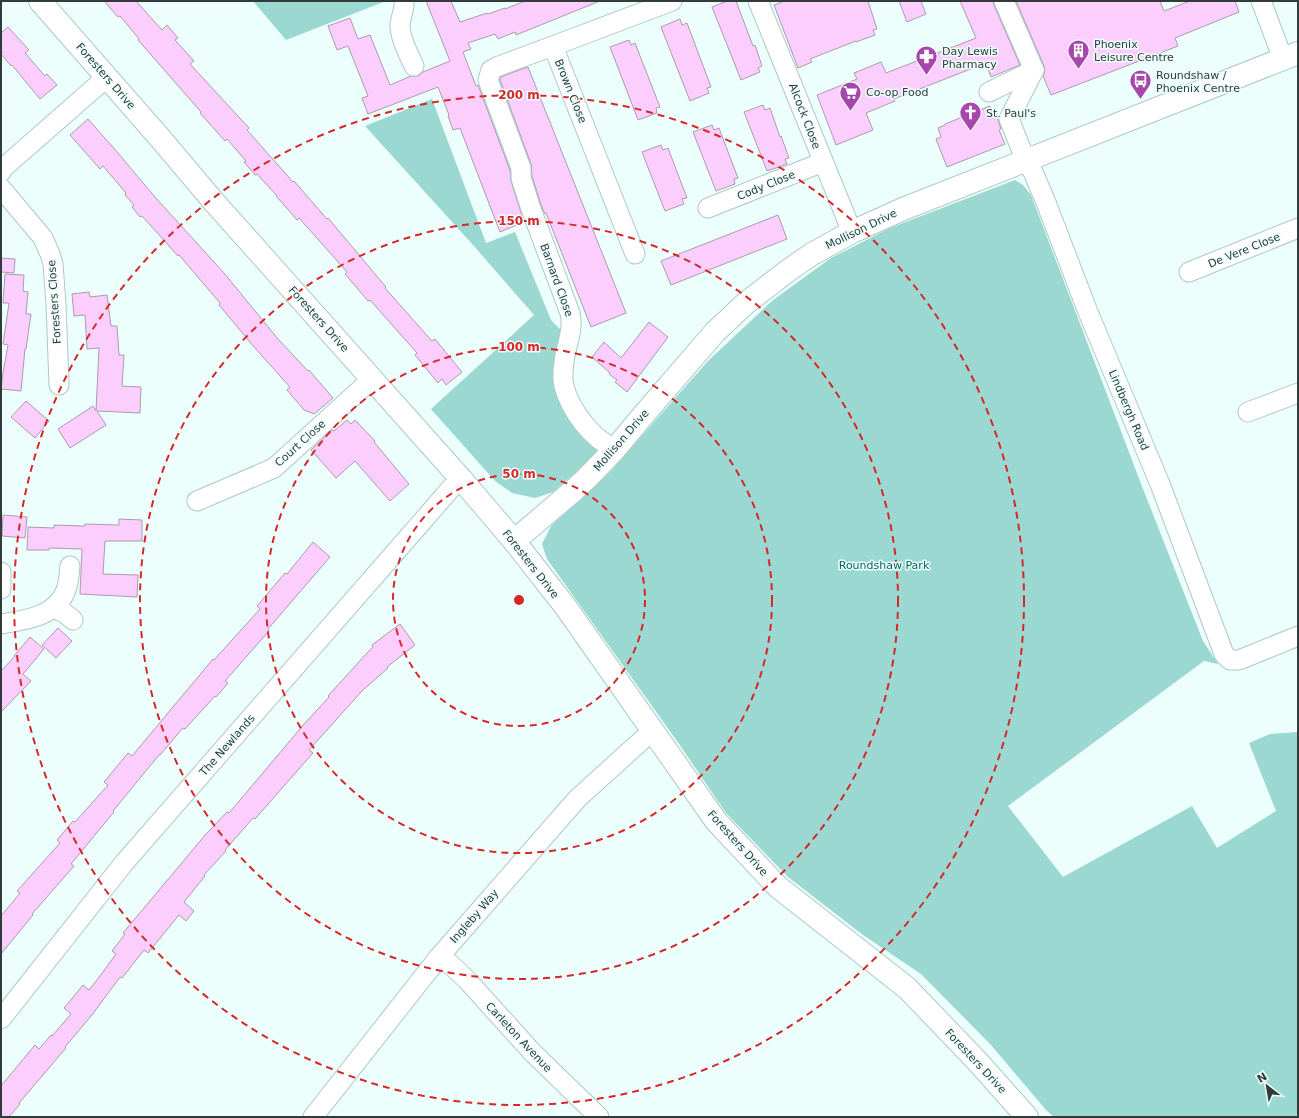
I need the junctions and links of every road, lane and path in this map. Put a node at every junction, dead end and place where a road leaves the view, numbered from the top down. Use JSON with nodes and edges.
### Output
{"nodes":[{"id":1,"x":40,"y":1,"type":"edge"},
{"id":2,"x":404,"y":1,"type":"edge"},
{"id":3,"x":672,"y":1,"type":"edge"},
{"id":4,"x":758,"y":1,"type":"edge"},
{"id":5,"x":1004,"y":1,"type":"edge"},
{"id":6,"x":1261,"y":1,"type":"edge"},
{"id":7,"x":553,"y":46,"type":"junction"},
{"id":8,"x":1291,"y":56,"type":"edge"},
{"id":9,"x":414,"y":66,"type":"dead end"},
{"id":10,"x":1034,"y":70,"type":"junction"},
{"id":11,"x":107,"y":77,"type":"junction"},
{"id":12,"x":989,"y":92,"type":"dead end"},
{"id":13,"x":1026,"y":161,"type":"junction"},
{"id":14,"x":823,"y":162,"type":"junction"},
{"id":15,"x":1,"y":172,"type":"edge"},
{"id":16,"x":1,"y":188,"type":"edge"},
{"id":17,"x":708,"y":208,"type":"dead end"},
{"id":18,"x":1298,"y":228,"type":"edge"},
{"id":19,"x":852,"y":232,"type":"junction"},
{"id":20,"x":635,"y":254,"type":"dead end"},
{"id":21,"x":1189,"y":272,"type":"dead end"},
{"id":22,"x":372,"y":379,"type":"junction"},
{"id":23,"x":58,"y":384,"type":"dead end"},
{"id":24,"x":1298,"y":393,"type":"edge"},
{"id":25,"x":1248,"y":412,"type":"dead end"},
{"id":26,"x":615,"y":450,"type":"junction"},
{"id":27,"x":462,"y":480,"type":"junction"},
{"id":28,"x":197,"y":501,"type":"dead end"},
{"id":29,"x":514,"y":541,"type":"junction"},
{"id":30,"x":70,"y":566,"type":"dead end"},
{"id":31,"x":1,"y":572,"type":"edge"},
{"id":32,"x":1,"y":589,"type":"edge"},
{"id":33,"x":53,"y":609,"type":"junction"},
{"id":34,"x":73,"y":620,"type":"dead end"},
{"id":35,"x":1,"y":624,"type":"edge"},
{"id":36,"x":1298,"y":636,"type":"edge"},
{"id":37,"x":652,"y":731,"type":"junction"},
{"id":38,"x":439,"y":957,"type":"junction"},
{"id":39,"x":1,"y":1019,"type":"edge"},
{"id":40,"x":313,"y":1117,"type":"edge"},
{"id":41,"x":599,"y":1117,"type":"edge"},
{"id":42,"x":1027,"y":1117,"type":"edge"}],
"edges":[{"from":1,"to":11,"type":"main road","name":"Foresters Drive"},
{"from":2,"to":9,"type":"street"},
{"from":3,"to":7,"type":"street","name":"Brown Close"},
{"from":4,"to":14,"type":"street","name":"Alcock Close"},
{"from":5,"to":10,"type":"street"},
{"from":6,"to":8,"type":"street"},
{"from":7,"to":20,"type":"street","name":"Brown Close"},
{"from":7,"to":26,"type":"street","name":"Barnard Close"},
{"from":8,"to":13,"type":"main road","name":"Mollison Drive"},
{"from":10,"to":12,"type":"street"},
{"from":10,"to":13,"type":"street","name":"Lindbergh Road"},
{"from":11,"to":15,"type":"street"},
{"from":11,"to":22,"type":"main road","name":"Foresters Drive"},
{"from":13,"to":19,"type":"main road","name":"Mollison Drive"},
{"from":13,"to":36,"type":"street","name":"Lindbergh Road"},
{"from":14,"to":17,"type":"street","name":"Cody Close"},
{"from":14,"to":19,"type":"street","name":"Alcock Close"},
{"from":16,"to":23,"type":"street","name":"Foresters Close"},
{"from":18,"to":21,"type":"street","name":"De Vere Close"},
{"from":19,"to":26,"type":"main road","name":"Mollison Drive"},
{"from":22,"to":27,"type":"main road","name":"Foresters Drive"},
{"from":22,"to":28,"type":"street","name":"Court Close"},
{"from":24,"to":25,"type":"street"},
{"from":26,"to":29,"type":"main road","name":"Mollison Drive"},
{"from":27,"to":29,"type":"main road","name":"Foresters Drive"},
{"from":27,"to":39,"type":"street","name":"The Newlands"},
{"from":29,"to":37,"type":"main road","name":"Foresters Drive"},
{"from":30,"to":33,"type":"street"},
{"from":31,"to":32,"type":"street"},
{"from":33,"to":34,"type":"street"},
{"from":33,"to":35,"type":"street"},
{"from":37,"to":38,"type":"street","name":"Ingleby Way"},
{"from":37,"to":42,"type":"main road","name":"Foresters Drive"},
{"from":38,"to":40,"type":"street","name":"Ingleby Way"},
{"from":38,"to":41,"type":"street","name":"Carleton Avenue"}]}
